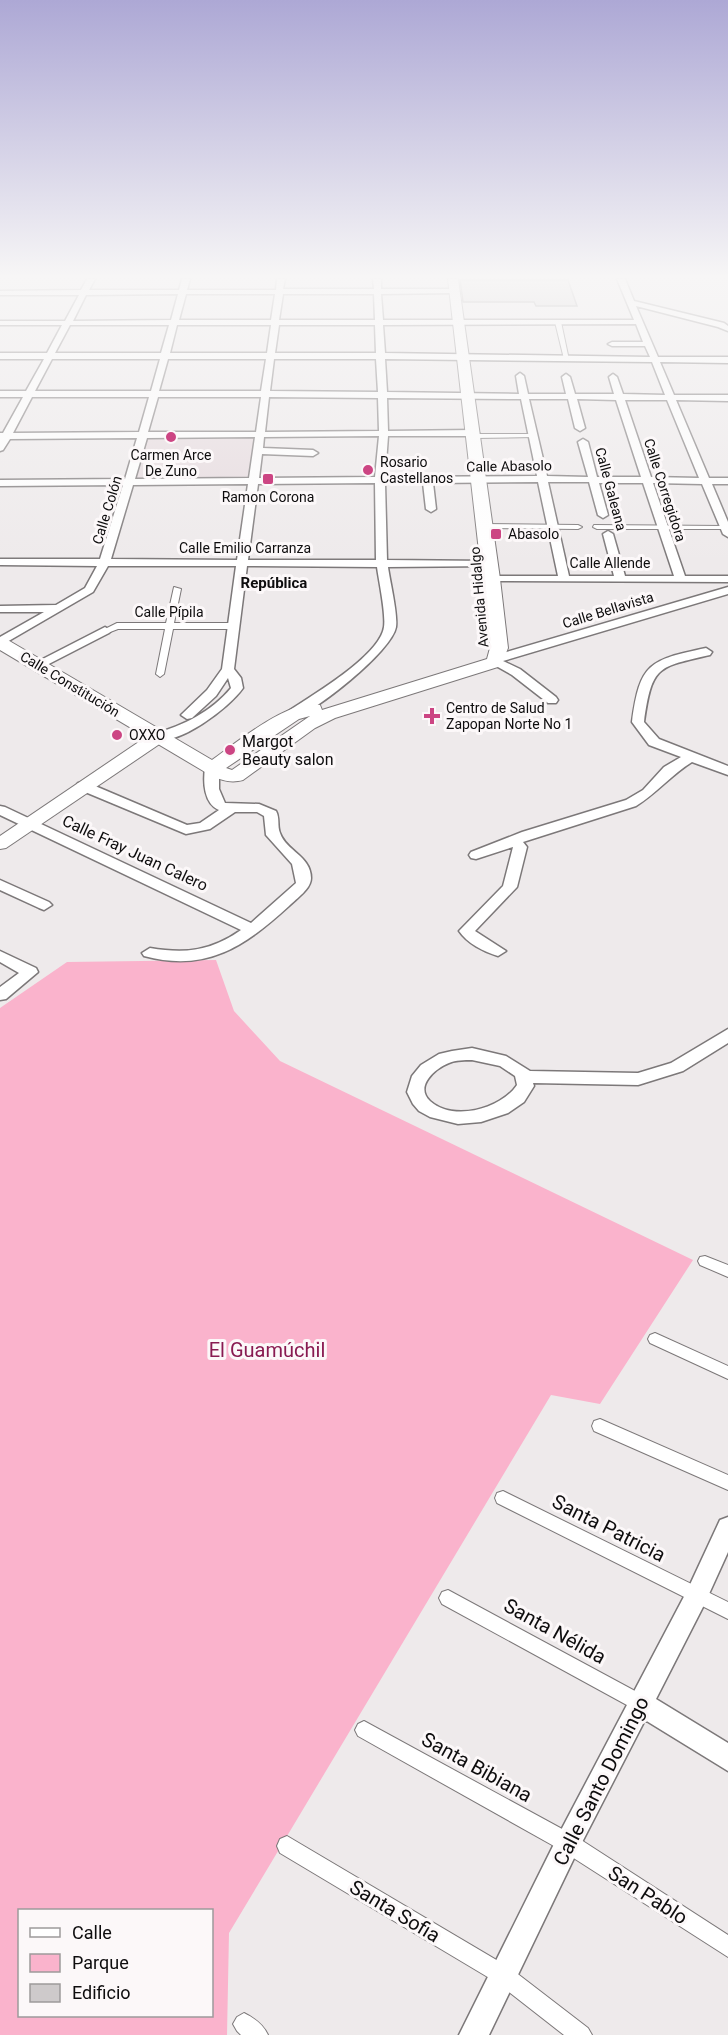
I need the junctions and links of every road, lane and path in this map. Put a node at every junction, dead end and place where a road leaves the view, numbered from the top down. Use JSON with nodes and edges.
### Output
{"nodes":[{"id":1,"x":38,"y":374,"type":"edge"},
{"id":2,"x":158,"y":374,"type":"edge"},
{"id":3,"x":269,"y":374,"type":"edge"},
{"id":4,"x":381,"y":374,"type":"edge"},
{"id":5,"x":461,"y":374,"type":"edge"},
{"id":6,"x":661,"y":374,"type":"edge"},
{"id":7,"x":520,"y":376,"type":"dead end"},
{"id":8,"x":566,"y":377,"type":"dead end"},
{"id":9,"x":613,"y":377,"type":"dead end"},
{"id":10,"x":0,"y":394,"type":"edge"},
{"id":11,"x":27,"y":394,"type":"junction"},
{"id":12,"x":153,"y":394,"type":"junction"},
{"id":13,"x":266,"y":394,"type":"junction"},
{"id":14,"x":382,"y":394,"type":"junction"},
{"id":15,"x":464,"y":395,"type":"junction"},
{"id":16,"x":524,"y":396,"type":"junction"},
{"id":17,"x":571,"y":397,"type":"junction"},
{"id":18,"x":620,"y":397,"type":"junction"},
{"id":19,"x":671,"y":398,"type":"junction"},
{"id":20,"x":728,"y":398,"type":"edge"},
{"id":21,"x":580,"y":428,"type":"dead end"},
{"id":22,"x":260,"y":434,"type":"junction"},
{"id":23,"x":384,"y":434,"type":"junction"},
{"id":24,"x":470,"y":434,"type":"junction"},
{"id":25,"x":143,"y":435,"type":"junction"},
{"id":26,"x":3,"y":436,"type":"edge"},
{"id":27,"x":532,"y":436,"type":"junction"},
{"id":28,"x":583,"y":442,"type":"dead end"},
{"id":29,"x":0,"y":448,"type":"edge"},
{"id":30,"x":258,"y":451,"type":"junction"},
{"id":31,"x":313,"y":453,"type":"dead end"},
{"id":32,"x":542,"y":479,"type":"junction"},
{"id":33,"x":593,"y":479,"type":"junction"},
{"id":34,"x":647,"y":479,"type":"junction"},
{"id":35,"x":428,"y":480,"type":"junction"},
{"id":36,"x":474,"y":480,"type":"junction"},
{"id":37,"x":253,"y":481,"type":"junction"},
{"id":38,"x":380,"y":481,"type":"junction"},
{"id":39,"x":705,"y":481,"type":"junction"},
{"id":40,"x":728,"y":481,"type":"edge"},
{"id":41,"x":129,"y":482,"type":"junction"},
{"id":42,"x":0,"y":483,"type":"edge"},
{"id":43,"x":431,"y":509,"type":"dead end"},
{"id":44,"x":603,"y":515,"type":"joint"},
{"id":45,"x":486,"y":526,"type":"junction"},
{"id":46,"x":552,"y":526,"type":"junction"},
{"id":47,"x":578,"y":527,"type":"dead end"},
{"id":48,"x":663,"y":527,"type":"junction"},
{"id":49,"x":604,"y":529,"type":"junction"},
{"id":50,"x":727,"y":531,"type":"edge"},
{"id":51,"x":0,"y":562,"type":"edge"},
{"id":52,"x":105,"y":562,"type":"junction"},
{"id":53,"x":242,"y":562,"type":"junction"},
{"id":54,"x":382,"y":564,"type":"junction"},
{"id":55,"x":486,"y":569,"type":"junction"},
{"id":56,"x":564,"y":578,"type":"junction"},
{"id":57,"x":620,"y":578,"type":"junction"},
{"id":58,"x":680,"y":578,"type":"junction"},
{"id":59,"x":728,"y":579,"type":"edge"},
{"id":60,"x":177,"y":589,"type":"dead end"},
{"id":61,"x":728,"y":590,"type":"edge"},
{"id":62,"x":61,"y":608,"type":"junction"},
{"id":63,"x":0,"y":609,"type":"edge"},
{"id":64,"x":490,"y":624,"type":"junction"},
{"id":65,"x":169,"y":626,"type":"junction"},
{"id":66,"x":233,"y":626,"type":"junction"},
{"id":67,"x":105,"y":631,"type":"joint"},
{"id":68,"x":0,"y":642,"type":"edge"},
{"id":69,"x":706,"y":652,"type":"dead end"},
{"id":70,"x":496,"y":661,"type":"junction"},
{"id":71,"x":37,"y":664,"type":"junction"},
{"id":72,"x":160,"y":675,"type":"dead end"},
{"id":73,"x":552,"y":700,"type":"dead end"},
{"id":74,"x":292,"y":716,"type":"junction"},
{"id":75,"x":158,"y":737,"type":"junction"},
{"id":76,"x":690,"y":757,"type":"junction"},
{"id":77,"x":212,"y":768,"type":"junction"},
{"id":78,"x":728,"y":771,"type":"edge"},
{"id":79,"x":236,"y":776,"type":"junction"},
{"id":80,"x":83,"y":786,"type":"junction"},
{"id":81,"x":214,"y":791,"type":"junction"},
{"id":82,"x":230,"y":809,"type":"junction"},
{"id":83,"x":0,"y":810,"type":"edge"},
{"id":84,"x":29,"y":824,"type":"junction"},
{"id":85,"x":514,"y":840,"type":"junction"},
{"id":86,"x":0,"y":844,"type":"edge"},
{"id":87,"x":476,"y":855,"type":"dead end"},
{"id":88,"x":0,"y":884,"type":"edge"},
{"id":89,"x":44,"y":905,"type":"dead end"},
{"id":90,"x":254,"y":930,"type":"junction"},
{"id":91,"x":498,"y":951,"type":"dead end"},
{"id":92,"x":150,"y":953,"type":"dead end"},
{"id":93,"x":0,"y":956,"type":"edge"},
{"id":94,"x":0,"y":994,"type":"edge"},
{"id":95,"x":728,"y":1035,"type":"edge"},
{"id":96,"x":525,"y":1077,"type":"junction"},
{"id":97,"x":705,"y":1261,"type":"dead end"},
{"id":98,"x":728,"y":1270,"type":"edge"},
{"id":99,"x":656,"y":1339,"type":"dead end"},
{"id":100,"x":728,"y":1373,"type":"edge"},
{"id":101,"x":600,"y":1426,"type":"dead end"},
{"id":102,"x":728,"y":1483,"type":"edge"},
{"id":103,"x":502,"y":1498,"type":"dead end"},
{"id":104,"x":728,"y":1527,"type":"edge"},
{"id":105,"x":696,"y":1597,"type":"junction"},
{"id":106,"x":448,"y":1598,"type":"dead end"},
{"id":107,"x":728,"y":1611,"type":"edge"},
{"id":108,"x":642,"y":1704,"type":"junction"},
{"id":109,"x":364,"y":1730,"type":"dead end"},
{"id":110,"x":728,"y":1758,"type":"edge"},
{"id":111,"x":568,"y":1844,"type":"junction"},
{"id":112,"x":287,"y":1846,"type":"dead end"},
{"id":113,"x":728,"y":1947,"type":"edge"},
{"id":114,"x":503,"y":1975,"type":"junction"},
{"id":115,"x":474,"y":2035,"type":"edge"},
{"id":116,"x":581,"y":2035,"type":"edge"}],
"edges":[{"from":1,"to":11,"type":"street"},
{"from":2,"to":12,"type":"street","name":"Calle Colón"},
{"from":3,"to":13,"type":"street"},
{"from":4,"to":14,"type":"street"},
{"from":5,"to":15,"type":"main road","name":"Avenida Hidalgo"},
{"from":6,"to":19,"type":"street"},
{"from":7,"to":16,"type":"street"},
{"from":8,"to":17,"type":"street"},
{"from":9,"to":18,"type":"street","name":"Calle Corregidora"},
{"from":10,"to":11,"type":"street"},
{"from":11,"to":12,"type":"street"},
{"from":11,"to":26,"type":"street"},
{"from":12,"to":13,"type":"street"},
{"from":12,"to":25,"type":"street","name":"Calle Colón"},
{"from":13,"to":14,"type":"street"},
{"from":13,"to":22,"type":"street"},
{"from":14,"to":15,"type":"street"},
{"from":14,"to":23,"type":"street"},
{"from":15,"to":16,"type":"street"},
{"from":15,"to":24,"type":"main road","name":"Avenida Hidalgo"},
{"from":16,"to":17,"type":"street"},
{"from":16,"to":27,"type":"street"},
{"from":17,"to":18,"type":"street"},
{"from":17,"to":21,"type":"street"},
{"from":18,"to":19,"type":"street"},
{"from":18,"to":34,"type":"street","name":"Calle Corregidora"},
{"from":19,"to":20,"type":"street"},
{"from":19,"to":39,"type":"street"},
{"from":22,"to":23,"type":"street"},
{"from":22,"to":25,"type":"street"},
{"from":22,"to":30,"type":"street"},
{"from":23,"to":24,"type":"street"},
{"from":23,"to":38,"type":"street"},
{"from":24,"to":27,"type":"street"},
{"from":24,"to":36,"type":"main road","name":"Avenida Hidalgo"},
{"from":25,"to":26,"type":"street"},
{"from":25,"to":41,"type":"street","name":"Calle Colón"},
{"from":26,"to":29,"type":"street"},
{"from":27,"to":32,"type":"street"},
{"from":28,"to":33,"type":"street","name":"Calle Galeana"},
{"from":30,"to":31,"type":"street"},
{"from":30,"to":37,"type":"street"},
{"from":32,"to":33,"type":"street","name":"Calle Abasolo"},
{"from":32,"to":36,"type":"street","name":"Calle Abasolo"},
{"from":32,"to":46,"type":"street"},
{"from":33,"to":34,"type":"street","name":"Calle Abasolo"},
{"from":33,"to":44,"type":"street","name":"Calle Galeana"},
{"from":34,"to":39,"type":"street","name":"Calle Abasolo"},
{"from":34,"to":48,"type":"street","name":"Calle Corregidora"},
{"from":35,"to":36,"type":"street","name":"Calle Abasolo"},
{"from":35,"to":38,"type":"street","name":"Calle Abasolo"},
{"from":35,"to":43,"type":"street"},
{"from":36,"to":45,"type":"main road","name":"Avenida Hidalgo"},
{"from":36,"to":55,"type":"main road","name":"Avenida Hidalgo"},
{"from":37,"to":38,"type":"street","name":"Calle Abasolo"},
{"from":37,"to":41,"type":"street","name":"Calle Abasolo"},
{"from":37,"to":53,"type":"street"},
{"from":38,"to":54,"type":"street"},
{"from":39,"to":40,"type":"street","name":"Calle Abasolo"},
{"from":39,"to":50,"type":"street"},
{"from":41,"to":42,"type":"street","name":"Calle Abasolo"},
{"from":41,"to":52,"type":"street","name":"Calle Colón"},
{"from":44,"to":49,"type":"street","name":"Calle Galeana"},
{"from":45,"to":46,"type":"street"},
{"from":45,"to":55,"type":"main road","name":"Avenida Hidalgo"},
{"from":46,"to":47,"type":"street"},
{"from":46,"to":56,"type":"street"},
{"from":48,"to":49,"type":"street"},
{"from":48,"to":50,"type":"street"},
{"from":48,"to":58,"type":"street","name":"Calle Corregidora"},
{"from":49,"to":57,"type":"street","name":"Calle Galeana"},
{"from":51,"to":52,"type":"street","name":"Calle Emilio Carranza"},
{"from":52,"to":53,"type":"street","name":"Calle Emilio Carranza"},
{"from":52,"to":62,"type":"street","name":"Calle Colón"},
{"from":53,"to":54,"type":"street","name":"Calle Emilio Carranza"},
{"from":53,"to":66,"type":"street"},
{"from":54,"to":55,"type":"street","name":"Calle Emilio Carranza"},
{"from":54,"to":74,"type":"street"},
{"from":55,"to":56,"type":"street","name":"Calle Allende"},
{"from":55,"to":64,"type":"main road","name":"Avenida Hidalgo"},
{"from":56,"to":57,"type":"street","name":"Calle Allende"},
{"from":57,"to":58,"type":"street","name":"Calle Allende"},
{"from":58,"to":59,"type":"street","name":"Calle Allende"},
{"from":60,"to":65,"type":"street"},
{"from":61,"to":70,"type":"street","name":"Calle Bellavista"},
{"from":62,"to":63,"type":"street"},
{"from":62,"to":68,"type":"street","name":"Calle Colón"},
{"from":64,"to":70,"type":"main road","name":"Avenida Hidalgo"},
{"from":64,"to":74,"type":"main road","name":"Avenida Hidalgo"},
{"from":65,"to":66,"type":"street","name":"Calle Pípila"},
{"from":65,"to":67,"type":"street","name":"Calle Pípila"},
{"from":65,"to":72,"type":"street"},
{"from":66,"to":75,"type":"street"},
{"from":67,"to":71,"type":"street"},
{"from":68,"to":71,"type":"main road","name":"Calle Constitución"},
{"from":69,"to":76,"type":"street"},
{"from":70,"to":73,"type":"street"},
{"from":70,"to":79,"type":"main road","name":"Avenida Hidalgo"},
{"from":71,"to":75,"type":"main road","name":"Calle Constitución"},
{"from":74,"to":77,"type":"main road","name":"Avenida Hidalgo"},
{"from":75,"to":77,"type":"main road","name":"Calle Constitución"},
{"from":75,"to":80,"type":"street"},
{"from":76,"to":78,"type":"street"},
{"from":76,"to":85,"type":"street"},
{"from":77,"to":79,"type":"main road","name":"Calle Constitución"},
{"from":77,"to":81,"type":"street"},
{"from":79,"to":81,"type":"street"},
{"from":80,"to":82,"type":"street"},
{"from":80,"to":84,"type":"street"},
{"from":81,"to":82,"type":"street"},
{"from":82,"to":90,"type":"street"},
{"from":83,"to":84,"type":"street","name":"Calle Fray Juan Calero"},
{"from":84,"to":86,"type":"street"},
{"from":84,"to":90,"type":"street","name":"Calle Fray Juan Calero"},
{"from":85,"to":87,"type":"street"},
{"from":85,"to":91,"type":"street"},
{"from":88,"to":89,"type":"street"},
{"from":90,"to":92,"type":"street"},
{"from":93,"to":94,"type":"street"},
{"from":95,"to":96,"type":"street"},
{"from":96,"to":96,"type":"street"},
{"from":97,"to":98,"type":"street"},
{"from":99,"to":100,"type":"street"},
{"from":101,"to":102,"type":"street"},
{"from":103,"to":105,"type":"street","name":"Santa Patricia"},
{"from":104,"to":105,"type":"street","name":"Calle Santo Domingo"},
{"from":105,"to":107,"type":"street","name":"Santa Patricia"},
{"from":105,"to":108,"type":"street","name":"Calle Santo Domingo"},
{"from":106,"to":108,"type":"street","name":"Santa Nélida"},
{"from":108,"to":110,"type":"street"},
{"from":108,"to":111,"type":"street","name":"Calle Santo Domingo"},
{"from":109,"to":111,"type":"street","name":"Santa Bibiana"},
{"from":111,"to":113,"type":"street","name":"San Pablo"},
{"from":111,"to":114,"type":"street","name":"Calle Santo Domingo"},
{"from":112,"to":114,"type":"street","name":"Santa Sofia"},
{"from":114,"to":115,"type":"street","name":"Calle Santo Domingo"},
{"from":114,"to":116,"type":"street","name":"Santa Sofia"}]}
